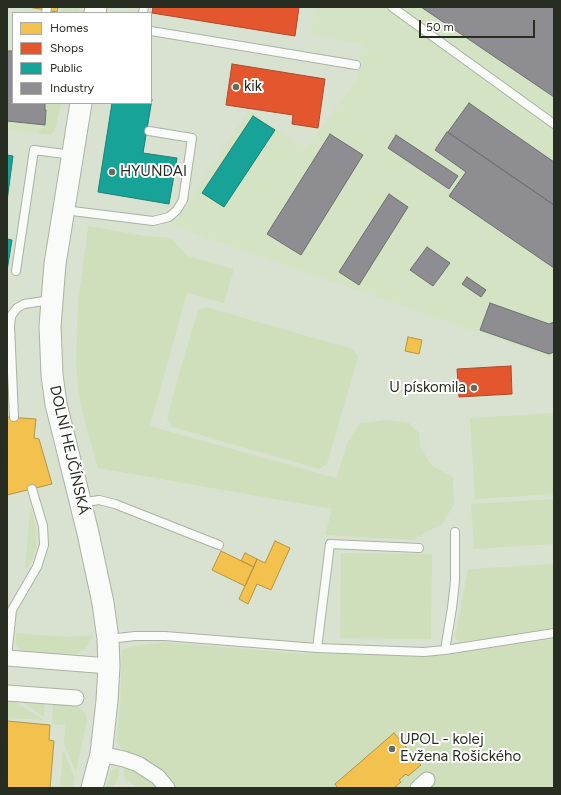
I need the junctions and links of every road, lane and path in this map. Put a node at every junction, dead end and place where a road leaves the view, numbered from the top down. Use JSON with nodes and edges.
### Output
{"nodes":[{"id":1,"x":392,"y":7,"type":"edge"},
{"id":2,"x":152,"y":31,"type":"edge"},
{"id":3,"x":356,"y":66,"type":"dead end"},
{"id":4,"x":81,"y":104,"type":"edge"},
{"id":5,"x":554,"y":124,"type":"edge"},
{"id":6,"x":149,"y":131,"type":"dead end"},
{"id":7,"x":72,"y":156,"type":"junction"},
{"id":8,"x":64,"y":210,"type":"junction"},
{"id":9,"x":16,"y":271,"type":"dead end"},
{"id":10,"x":52,"y":300,"type":"junction"},
{"id":11,"x":14,"y":417,"type":"dead end"},
{"id":12,"x":32,"y":489,"type":"dead end"},
{"id":13,"x":81,"y":503,"type":"junction"},
{"id":14,"x":455,"y":532,"type":"dead end"},
{"id":15,"x":219,"y":545,"type":"dead end"},
{"id":16,"x":419,"y":548,"type":"dead end"},
{"id":17,"x":554,"y":633,"type":"edge"},
{"id":18,"x":108,"y":640,"type":"junction"},
{"id":19,"x":317,"y":648,"type":"junction"},
{"id":20,"x":445,"y":650,"type":"junction"},
{"id":21,"x":7,"y":657,"type":"edge"},
{"id":22,"x":109,"y":666,"type":"junction"},
{"id":23,"x":7,"y":693,"type":"edge"},
{"id":24,"x":76,"y":698,"type":"dead end"},
{"id":25,"x":101,"y":754,"type":"junction"},
{"id":26,"x":92,"y":788,"type":"edge"},
{"id":27,"x":167,"y":788,"type":"edge"}],
"edges":[{"from":1,"to":5,"type":"lane"},
{"from":2,"to":3,"type":"lane"},
{"from":4,"to":7,"type":"main road","name":"DOLNÍ HEJČÍNSKÁ"},
{"from":6,"to":8,"type":"lane"},
{"from":7,"to":8,"type":"main road","name":"DOLNÍ HEJČÍNSKÁ"},
{"from":7,"to":9,"type":"lane"},
{"from":8,"to":10,"type":"main road","name":"DOLNÍ HEJČÍNSKÁ"},
{"from":10,"to":11,"type":"lane"},
{"from":10,"to":13,"type":"main road","name":"DOLNÍ HEJČÍNSKÁ"},
{"from":12,"to":21,"type":"lane"},
{"from":13,"to":15,"type":"lane"},
{"from":13,"to":18,"type":"main road","name":"DOLNÍ HEJČÍNSKÁ"},
{"from":14,"to":20,"type":"lane"},
{"from":16,"to":19,"type":"lane"},
{"from":17,"to":20,"type":"lane"},
{"from":18,"to":19,"type":"lane"},
{"from":18,"to":22,"type":"main road","name":"DOLNÍ HEJČÍNSKÁ"},
{"from":19,"to":20,"type":"lane"},
{"from":21,"to":22,"type":"street"},
{"from":22,"to":25,"type":"main road","name":"DOLNÍ HEJČÍNSKÁ"},
{"from":23,"to":24,"type":"street"},
{"from":25,"to":26,"type":"main road","name":"DOLNÍ HEJČÍNSKÁ"},
{"from":25,"to":27,"type":"street"}]}
